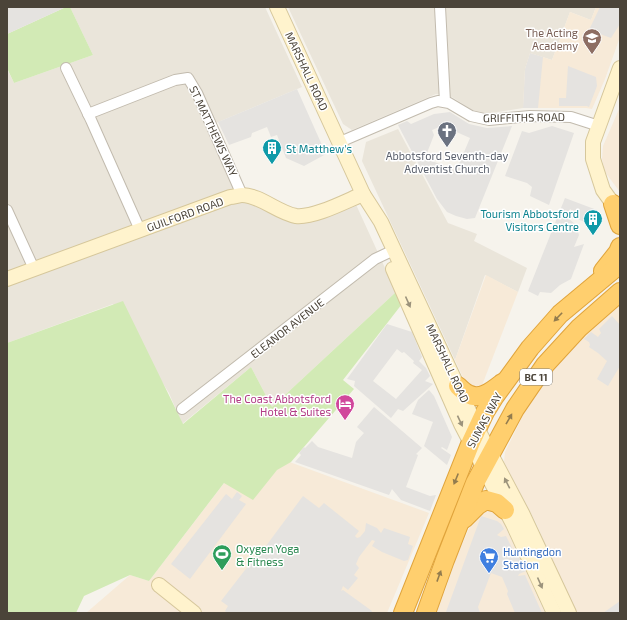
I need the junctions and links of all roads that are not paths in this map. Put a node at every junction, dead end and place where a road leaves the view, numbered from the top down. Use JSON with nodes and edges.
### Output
{"nodes":[{"id":1,"x":277,"y":7,"type":"edge"},
{"id":2,"x":440,"y":7,"type":"edge"},
{"id":3,"x":66,"y":68,"type":"dead end"},
{"id":4,"x":620,"y":68,"type":"edge"},
{"id":5,"x":445,"y":102,"type":"junction"},
{"id":6,"x":88,"y":114,"type":"junction"},
{"id":7,"x":599,"y":126,"type":"junction"},
{"id":8,"x":340,"y":142,"type":"junction"},
{"id":9,"x":242,"y":195,"type":"junction"},
{"id":10,"x":365,"y":198,"type":"junction"},
{"id":11,"x":617,"y":206,"type":"edge"},
{"id":12,"x":7,"y":210,"type":"edge"},
{"id":13,"x":620,"y":225,"type":"edge"},
{"id":14,"x":140,"y":230,"type":"junction"},
{"id":15,"x":620,"y":247,"type":"edge"},
{"id":16,"x":390,"y":252,"type":"junction"},
{"id":17,"x":620,"y":264,"type":"edge"},
{"id":18,"x":34,"y":270,"type":"junction"},
{"id":19,"x":620,"y":278,"type":"edge"},
{"id":20,"x":7,"y":279,"type":"edge"},
{"id":21,"x":587,"y":291,"type":"junction"},
{"id":22,"x":620,"y":292,"type":"edge"},
{"id":23,"x":596,"y":312,"type":"junction"},
{"id":24,"x":507,"y":379,"type":"junction"},
{"id":25,"x":458,"y":386,"type":"junction"},
{"id":26,"x":182,"y":409,"type":"dead end"},
{"id":27,"x":474,"y":435,"type":"junction"},
{"id":28,"x":488,"y":461,"type":"junction"},
{"id":29,"x":506,"y":510,"type":"junction"},
{"id":30,"x":460,"y":524,"type":"junction"},
{"id":31,"x":159,"y":585,"type":"dead end"},
{"id":32,"x":194,"y":613,"type":"edge"},
{"id":33,"x":402,"y":613,"type":"edge"},
{"id":34,"x":426,"y":613,"type":"edge"},
{"id":35,"x":554,"y":613,"type":"edge"},
{"id":36,"x":569,"y":613,"type":"edge"}],
"edges":[{"from":1,"to":8,"type":"main road","name":"MARSHALL ROAD"},
{"from":2,"to":5,"type":"street"},
{"from":3,"to":6,"type":"street"},
{"from":4,"to":7,"type":"main road"},
{"from":5,"to":7,"type":"street","name":"GRIFFITHS ROAD"},
{"from":5,"to":8,"type":"street"},
{"from":6,"to":9,"type":"street","name":"ST MATTHEWS WAY"},
{"from":6,"to":14,"type":"street"},
{"from":7,"to":11,"type":"main road"},
{"from":8,"to":10,"type":"main road","name":"MARSHALL ROAD"},
{"from":9,"to":10,"type":"main road"},
{"from":9,"to":14,"type":"main road","name":"GUILFORD ROAD"},
{"from":10,"to":16,"type":"main road","name":"MARSHALL ROAD"},
{"from":11,"to":13,"type":"highway"},
{"from":12,"to":18,"type":"street"},
{"from":14,"to":18,"type":"main road","name":"GUILFORD ROAD"},
{"from":15,"to":21,"type":"highway"},
{"from":16,"to":25,"type":"main road","name":"MARSHALL ROAD"},
{"from":16,"to":26,"type":"street","name":"ELEANOR AVENUE"},
{"from":16,"to":27,"type":"main road","name":"MARSHALL ROAD","one_way":true},
{"from":17,"to":21,"type":"highway","name":"SUMAS WAY","number":"BC 11"},
{"from":18,"to":20,"type":"main road","name":"GUILFORD ROAD"},
{"from":19,"to":23,"type":"highway"},
{"from":21,"to":24,"type":"highway","name":"SUMAS WAY","number":"BC 11","one_way":true},
{"from":22,"to":23,"type":"highway","name":"SUMAS WAY","number":"BC 11"},
{"from":28,"to":23,"type":"highway","name":"SUMAS WAY","number":"BC 11","one_way":true},
{"from":24,"to":25,"type":"highway"},
{"from":24,"to":27,"type":"highway","name":"SUMAS WAY","number":"BC 11"},
{"from":25,"to":27,"type":"main road","name":"MARSHALL ROAD"},
{"from":27,"to":28,"type":"main road","name":"MARSHALL ROAD"},
{"from":27,"to":33,"type":"highway","name":"SUMAS WAY","number":"BC 11","one_way":true},
{"from":28,"to":29,"type":"main road","name":"MARSHALL ROAD"},
{"from":28,"to":30,"type":"highway","name":"SUMAS WAY","number":"BC 11"},
{"from":36,"to":28,"type":"main road","name":"MARSHALL ROAD","one_way":true},
{"from":29,"to":30,"type":"highway"},
{"from":29,"to":35,"type":"main road","name":"MARSHALL ROAD","one_way":true},
{"from":34,"to":30,"type":"highway","name":"SUMAS WAY","number":"BC 11","one_way":true},
{"from":31,"to":32,"type":"main road"}]}
